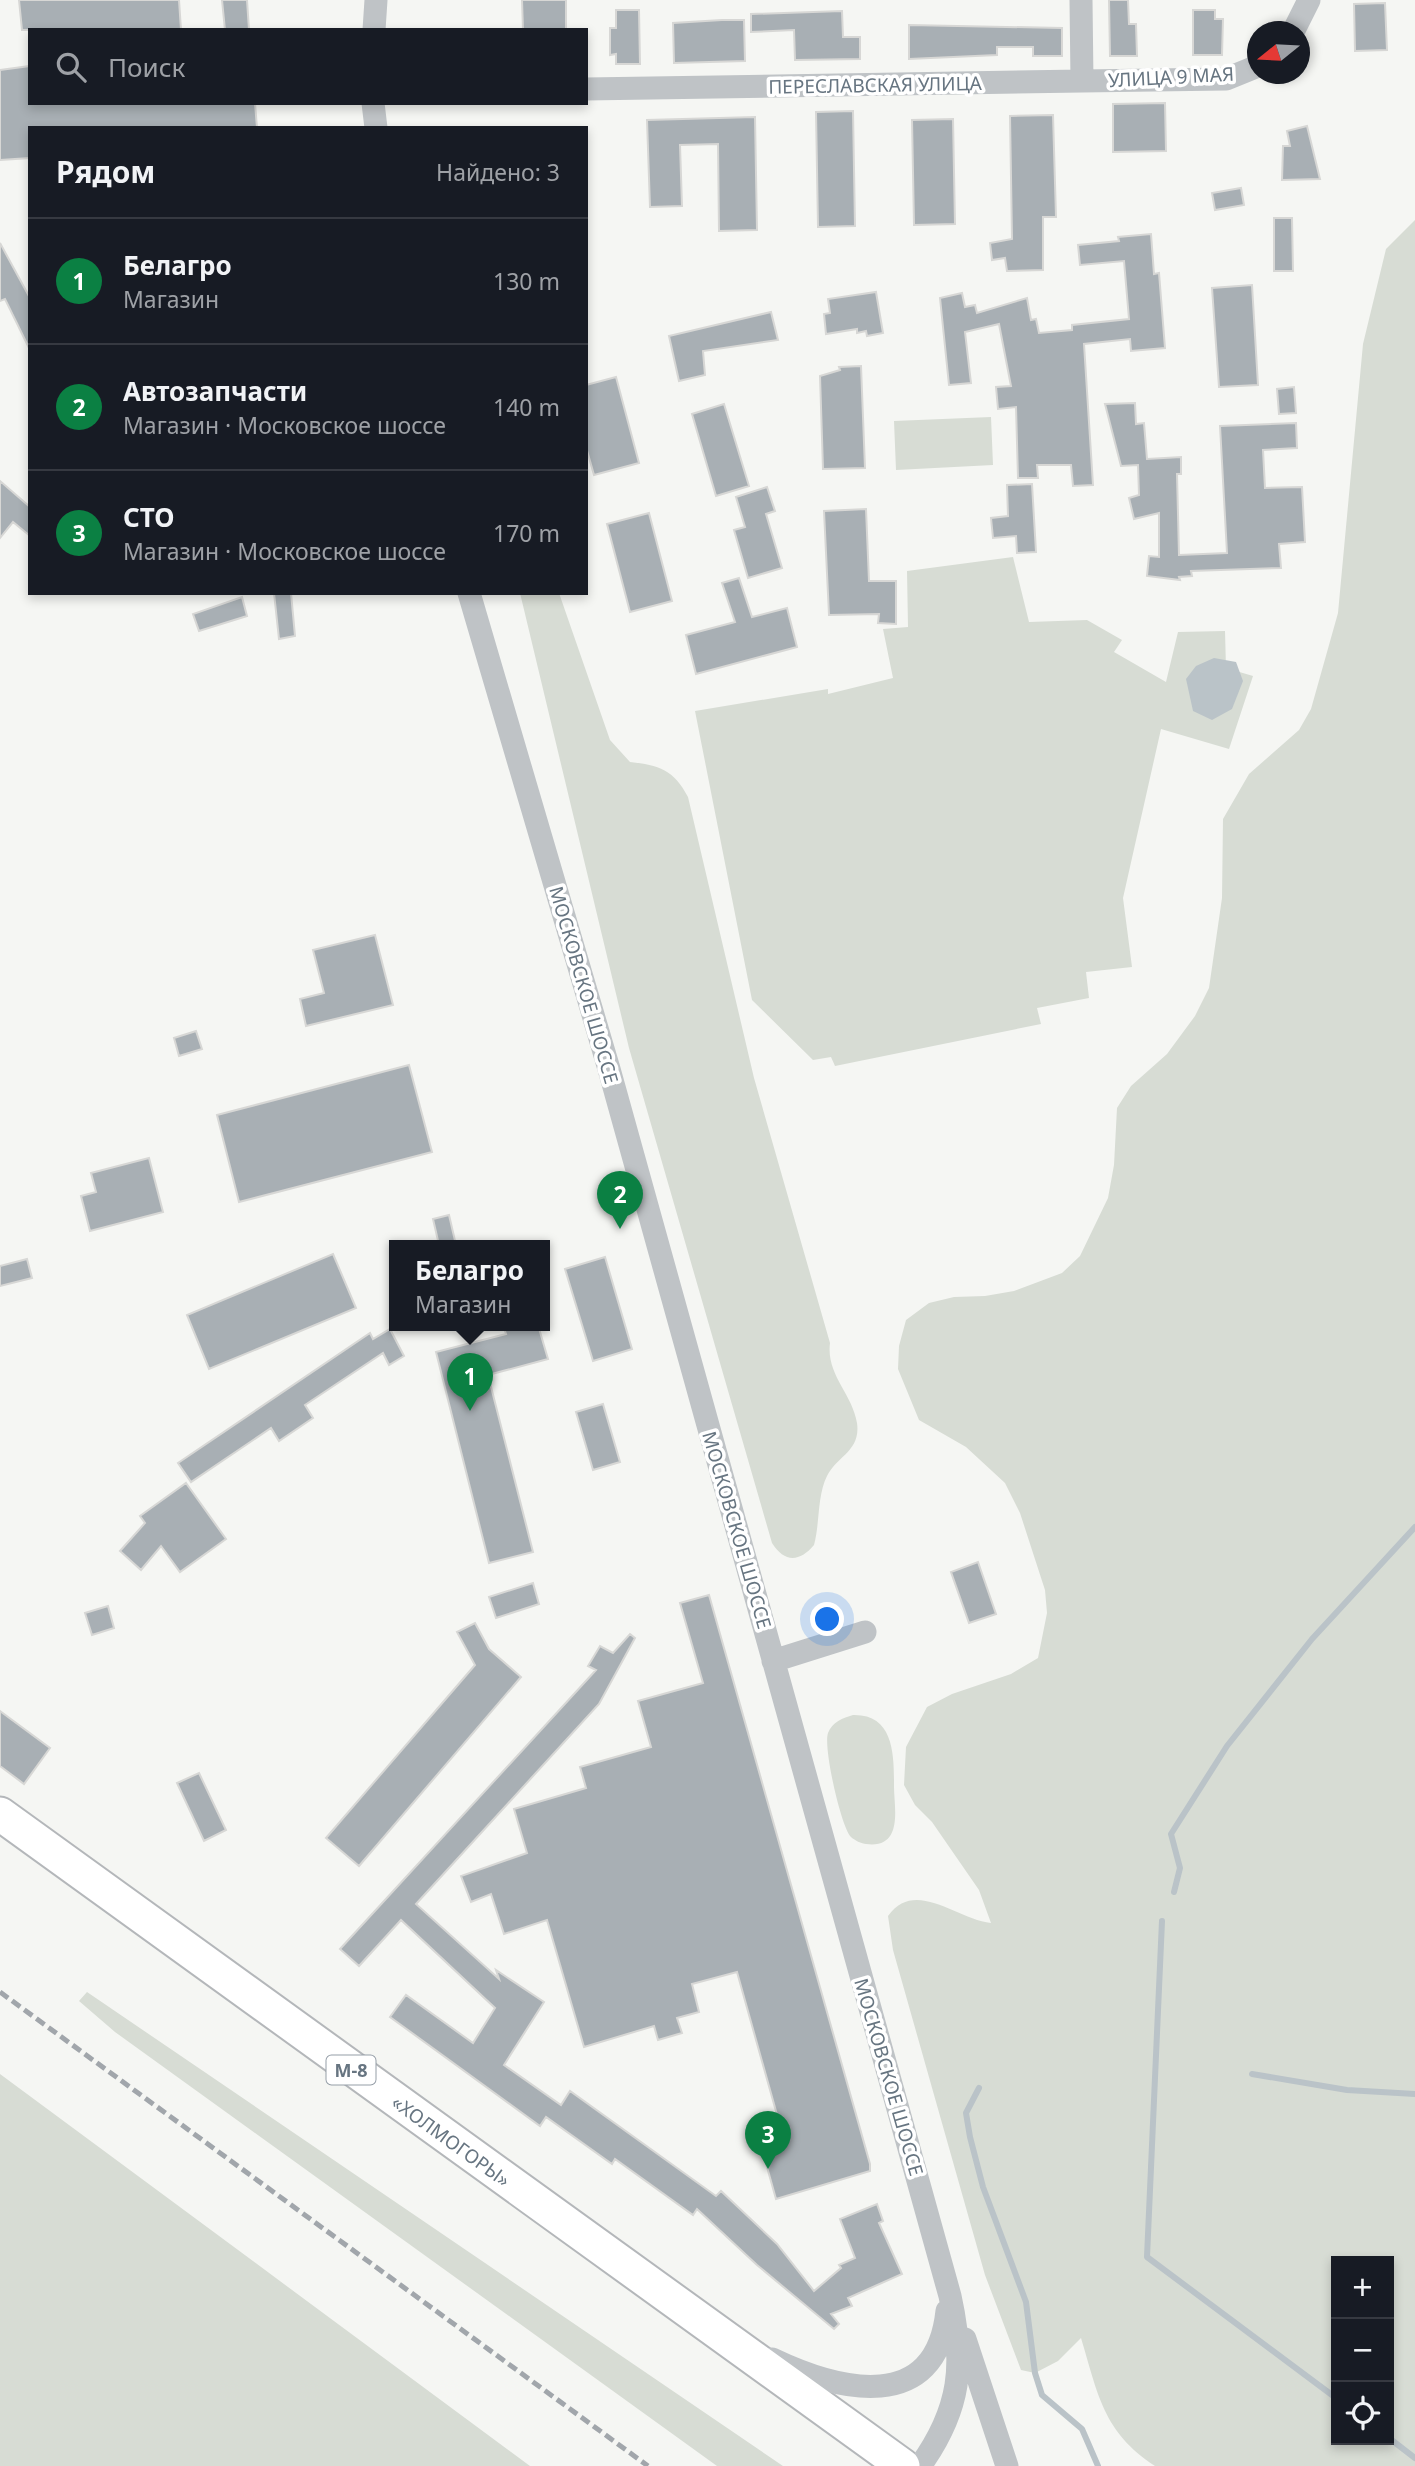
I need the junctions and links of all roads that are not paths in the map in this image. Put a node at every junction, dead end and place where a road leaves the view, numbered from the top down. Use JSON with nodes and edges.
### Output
{"nodes":[{"id":1,"x":376,"y":0,"type":"edge"},
{"id":2,"x":1081,"y":0,"type":"edge"},
{"id":3,"x":1309,"y":0,"type":"edge"},
{"id":4,"x":1298,"y":21,"type":"edge"},
{"id":5,"x":374,"y":28,"type":"edge"},
{"id":6,"x":1247,"y":70,"type":"edge"},
{"id":7,"x":1082,"y":81,"type":"junction"},
{"id":8,"x":588,"y":89,"type":"edge"},
{"id":9,"x":373,"y":105,"type":"edge"},
{"id":10,"x":376,"y":126,"type":"edge"},
{"id":11,"x":470,"y":595,"type":"edge"},
{"id":12,"x":865,"y":1632,"type":"dead end"},
{"id":13,"x":773,"y":1661,"type":"junction"},
{"id":14,"x":0,"y":1814,"type":"edge"},
{"id":15,"x":943,"y":2266,"type":"junction"},
{"id":16,"x":704,"y":2323,"type":"junction"},
{"id":17,"x":903,"y":2466,"type":"edge"},
{"id":18,"x":920,"y":2466,"type":"edge"},
{"id":19,"x":1007,"y":2466,"type":"edge"}],
"edges":[{"from":1,"to":5,"type":"street"},
{"from":2,"to":7,"type":"street"},
{"from":3,"to":4,"type":"street"},
{"from":6,"to":7,"type":"street","name":"УЛИЦА 9 МАЯ"},
{"from":7,"to":8,"type":"street","name":"ПЕРЕСЛАВСКАЯ УЛИЦА"},
{"from":9,"to":10,"type":"street"},
{"from":11,"to":13,"type":"street","name":"МОСКОВСКОЕ ШОССЕ"},
{"from":12,"to":13,"type":"street"},
{"from":13,"to":15,"type":"street","name":"МОСКОВСКОЕ ШОССЕ"},
{"from":14,"to":16,"type":"highway","name":"«ХОЛМОГОРЫ»","number":"М-8"},
{"from":15,"to":16,"type":"street"},
{"from":15,"to":18,"type":"street","name":"МОСКОВСКОЕ ШОССЕ"},
{"from":15,"to":19,"type":"street"},
{"from":16,"to":17,"type":"highway","name":"«ХОЛМОГОРЫ»","number":"М-8"}]}
